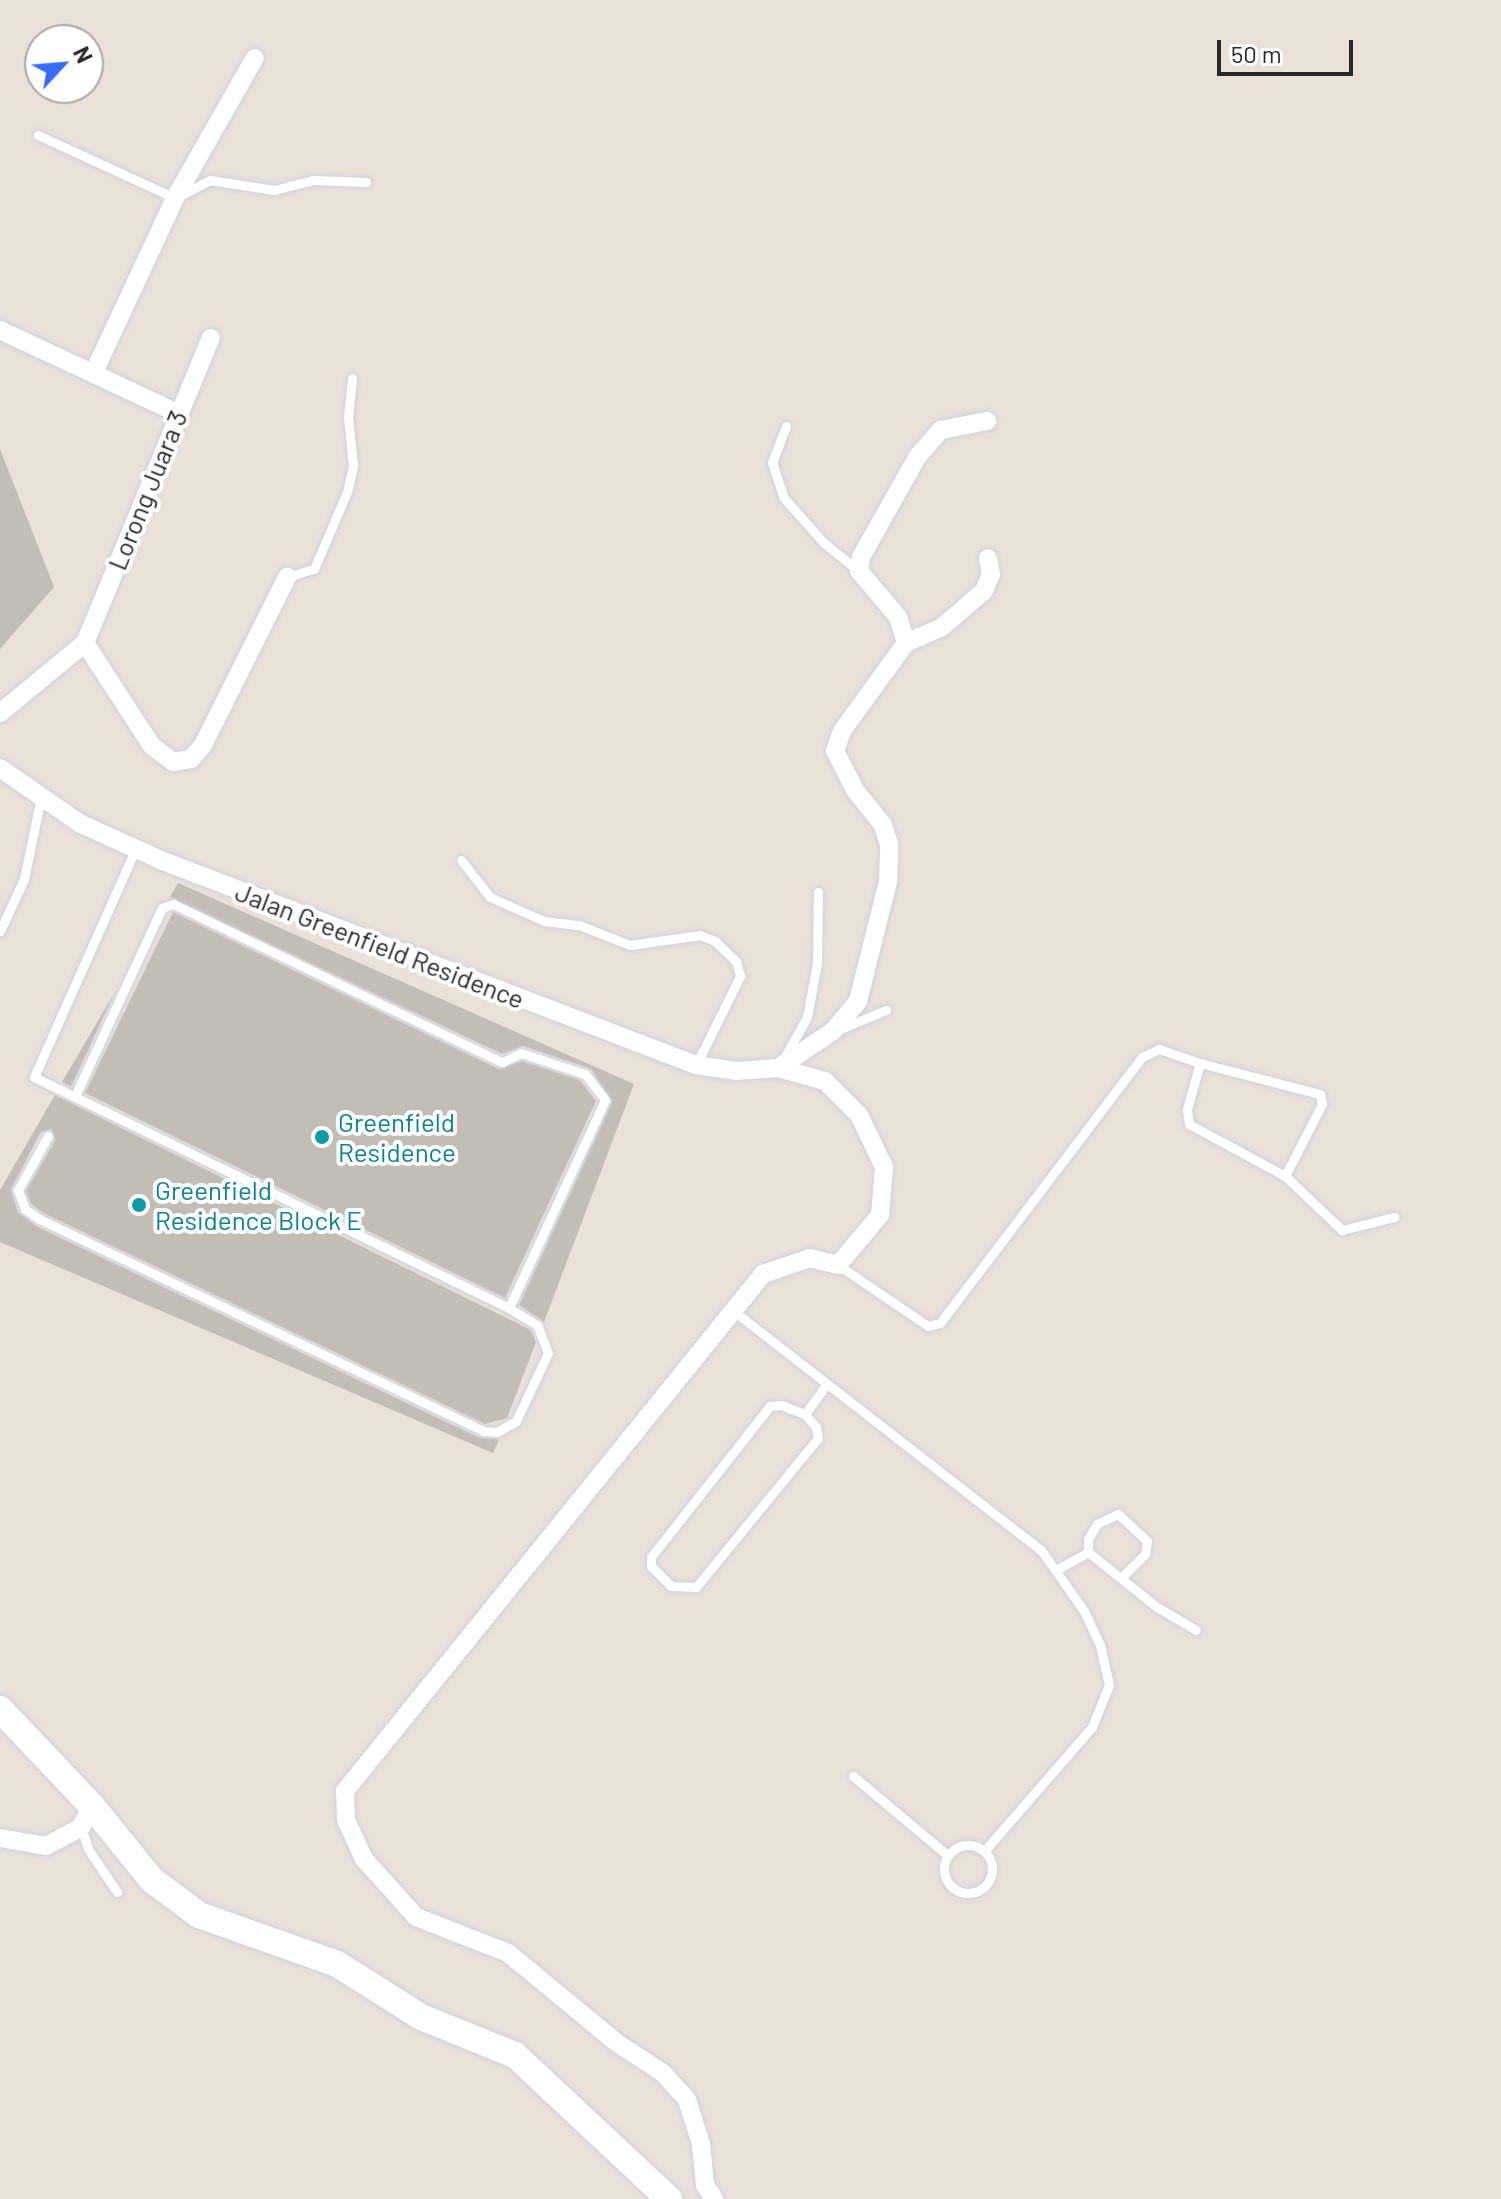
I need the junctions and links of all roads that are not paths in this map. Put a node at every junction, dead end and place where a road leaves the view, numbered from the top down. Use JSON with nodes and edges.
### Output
{"nodes":[{"id":1,"x":255,"y":58,"type":"dead end"},
{"id":2,"x":38,"y":135,"type":"dead end"},
{"id":3,"x":366,"y":182,"type":"dead end"},
{"id":4,"x":175,"y":198,"type":"junction"},
{"id":5,"x":0,"y":330,"type":"edge"},
{"id":6,"x":211,"y":338,"type":"dead end"},
{"id":7,"x":94,"y":372,"type":"junction"},
{"id":8,"x":352,"y":378,"type":"dead end"},
{"id":9,"x":177,"y":413,"type":"junction"},
{"id":10,"x":987,"y":421,"type":"dead end"},
{"id":11,"x":786,"y":426,"type":"dead end"},
{"id":12,"x":988,"y":558,"type":"dead end"},
{"id":13,"x":859,"y":571,"type":"junction"},
{"id":14,"x":287,"y":577,"type":"joint"},
{"id":15,"x":85,"y":643,"type":"junction"},
{"id":16,"x":906,"y":643,"type":"junction"},
{"id":17,"x":0,"y":713,"type":"edge"},
{"id":18,"x":0,"y":768,"type":"edge"},
{"id":19,"x":41,"y":797,"type":"junction"},
{"id":20,"x":136,"y":848,"type":"junction"},
{"id":21,"x":461,"y":860,"type":"dead end"},
{"id":22,"x":818,"y":892,"type":"dead end"},
{"id":23,"x":0,"y":931,"type":"edge"},
{"id":24,"x":886,"y":1010,"type":"dead end"},
{"id":25,"x":833,"y":1031,"type":"junction"},
{"id":26,"x":1200,"y":1063,"type":"junction"},
{"id":27,"x":696,"y":1065,"type":"junction"},
{"id":28,"x":778,"y":1068,"type":"junction"},
{"id":29,"x":75,"y":1096,"type":"junction"},
{"id":30,"x":48,"y":1136,"type":"dead end"},
{"id":31,"x":1285,"y":1176,"type":"junction"},
{"id":32,"x":1394,"y":1217,"type":"dead end"},
{"id":33,"x":838,"y":1265,"type":"junction"},
{"id":34,"x":509,"y":1308,"type":"junction"},
{"id":35,"x":731,"y":1309,"type":"junction"},
{"id":36,"x":827,"y":1384,"type":"junction"},
{"id":37,"x":805,"y":1414,"type":"junction"},
{"id":38,"x":1088,"y":1552,"type":"junction"},
{"id":39,"x":1056,"y":1570,"type":"junction"},
{"id":40,"x":1122,"y":1577,"type":"junction"},
{"id":41,"x":1196,"y":1630,"type":"dead end"},
{"id":42,"x":0,"y":1709,"type":"edge"},
{"id":43,"x":853,"y":1776,"type":"dead end"},
{"id":44,"x":86,"y":1816,"type":"junction"},
{"id":45,"x":0,"y":1838,"type":"edge"},
{"id":46,"x":985,"y":1850,"type":"junction"},
{"id":47,"x":947,"y":1855,"type":"junction"},
{"id":48,"x":117,"y":1892,"type":"dead end"},
{"id":49,"x":669,"y":2199,"type":"edge"},
{"id":50,"x":714,"y":2199,"type":"edge"}],
"edges":[{"from":1,"to":4,"type":"street"},
{"from":2,"to":4,"type":"lane"},
{"from":3,"to":4,"type":"lane"},
{"from":4,"to":7,"type":"street"},
{"from":5,"to":7,"type":"street"},
{"from":6,"to":9,"type":"street","name":"Lorong Juara 3"},
{"from":7,"to":9,"type":"street"},
{"from":8,"to":14,"type":"lane"},
{"from":9,"to":15,"type":"street","name":"Lorong Juara 3"},
{"from":10,"to":13,"type":"street"},
{"from":11,"to":13,"type":"lane"},
{"from":12,"to":16,"type":"street"},
{"from":13,"to":16,"type":"street"},
{"from":14,"to":15,"type":"street"},
{"from":15,"to":17,"type":"street"},
{"from":16,"to":25,"type":"street"},
{"from":18,"to":19,"type":"street","name":"Jalan Greenfield Residence"},
{"from":19,"to":20,"type":"street","name":"Jalan Greenfield Residence"},
{"from":19,"to":23,"type":"lane"},
{"from":20,"to":27,"type":"street","name":"Jalan Greenfield Residence"},
{"from":20,"to":29,"type":"lane"},
{"from":21,"to":27,"type":"lane"},
{"from":22,"to":28,"type":"lane"},
{"from":24,"to":25,"type":"lane"},
{"from":25,"to":28,"type":"street"},
{"from":26,"to":31,"type":"lane"},
{"from":26,"to":31,"type":"lane"},
{"from":26,"to":33,"type":"lane"},
{"from":27,"to":28,"type":"street","name":"Jalan Greenfield Residence"},
{"from":28,"to":33,"type":"street"},
{"from":29,"to":34,"type":"lane"},
{"from":29,"to":34,"type":"lane"},
{"from":30,"to":34,"type":"lane"},
{"from":31,"to":32,"type":"lane"},
{"from":33,"to":35,"type":"street"},
{"from":35,"to":36,"type":"lane"},
{"from":35,"to":50,"type":"street"},
{"from":36,"to":37,"type":"lane"},
{"from":36,"to":39,"type":"lane"},
{"from":37,"to":37,"type":"lane"},
{"from":38,"to":39,"type":"lane"},
{"from":38,"to":40,"type":"lane"},
{"from":38,"to":40,"type":"lane"},
{"from":39,"to":46,"type":"lane"},
{"from":40,"to":41,"type":"lane"},
{"from":42,"to":44,"type":"main road"},
{"from":43,"to":47,"type":"lane"},
{"from":44,"to":45,"type":"street"},
{"from":44,"to":48,"type":"lane"},
{"from":44,"to":49,"type":"main road"},
{"from":46,"to":47,"type":"lane"},
{"from":46,"to":47,"type":"lane"}]}
